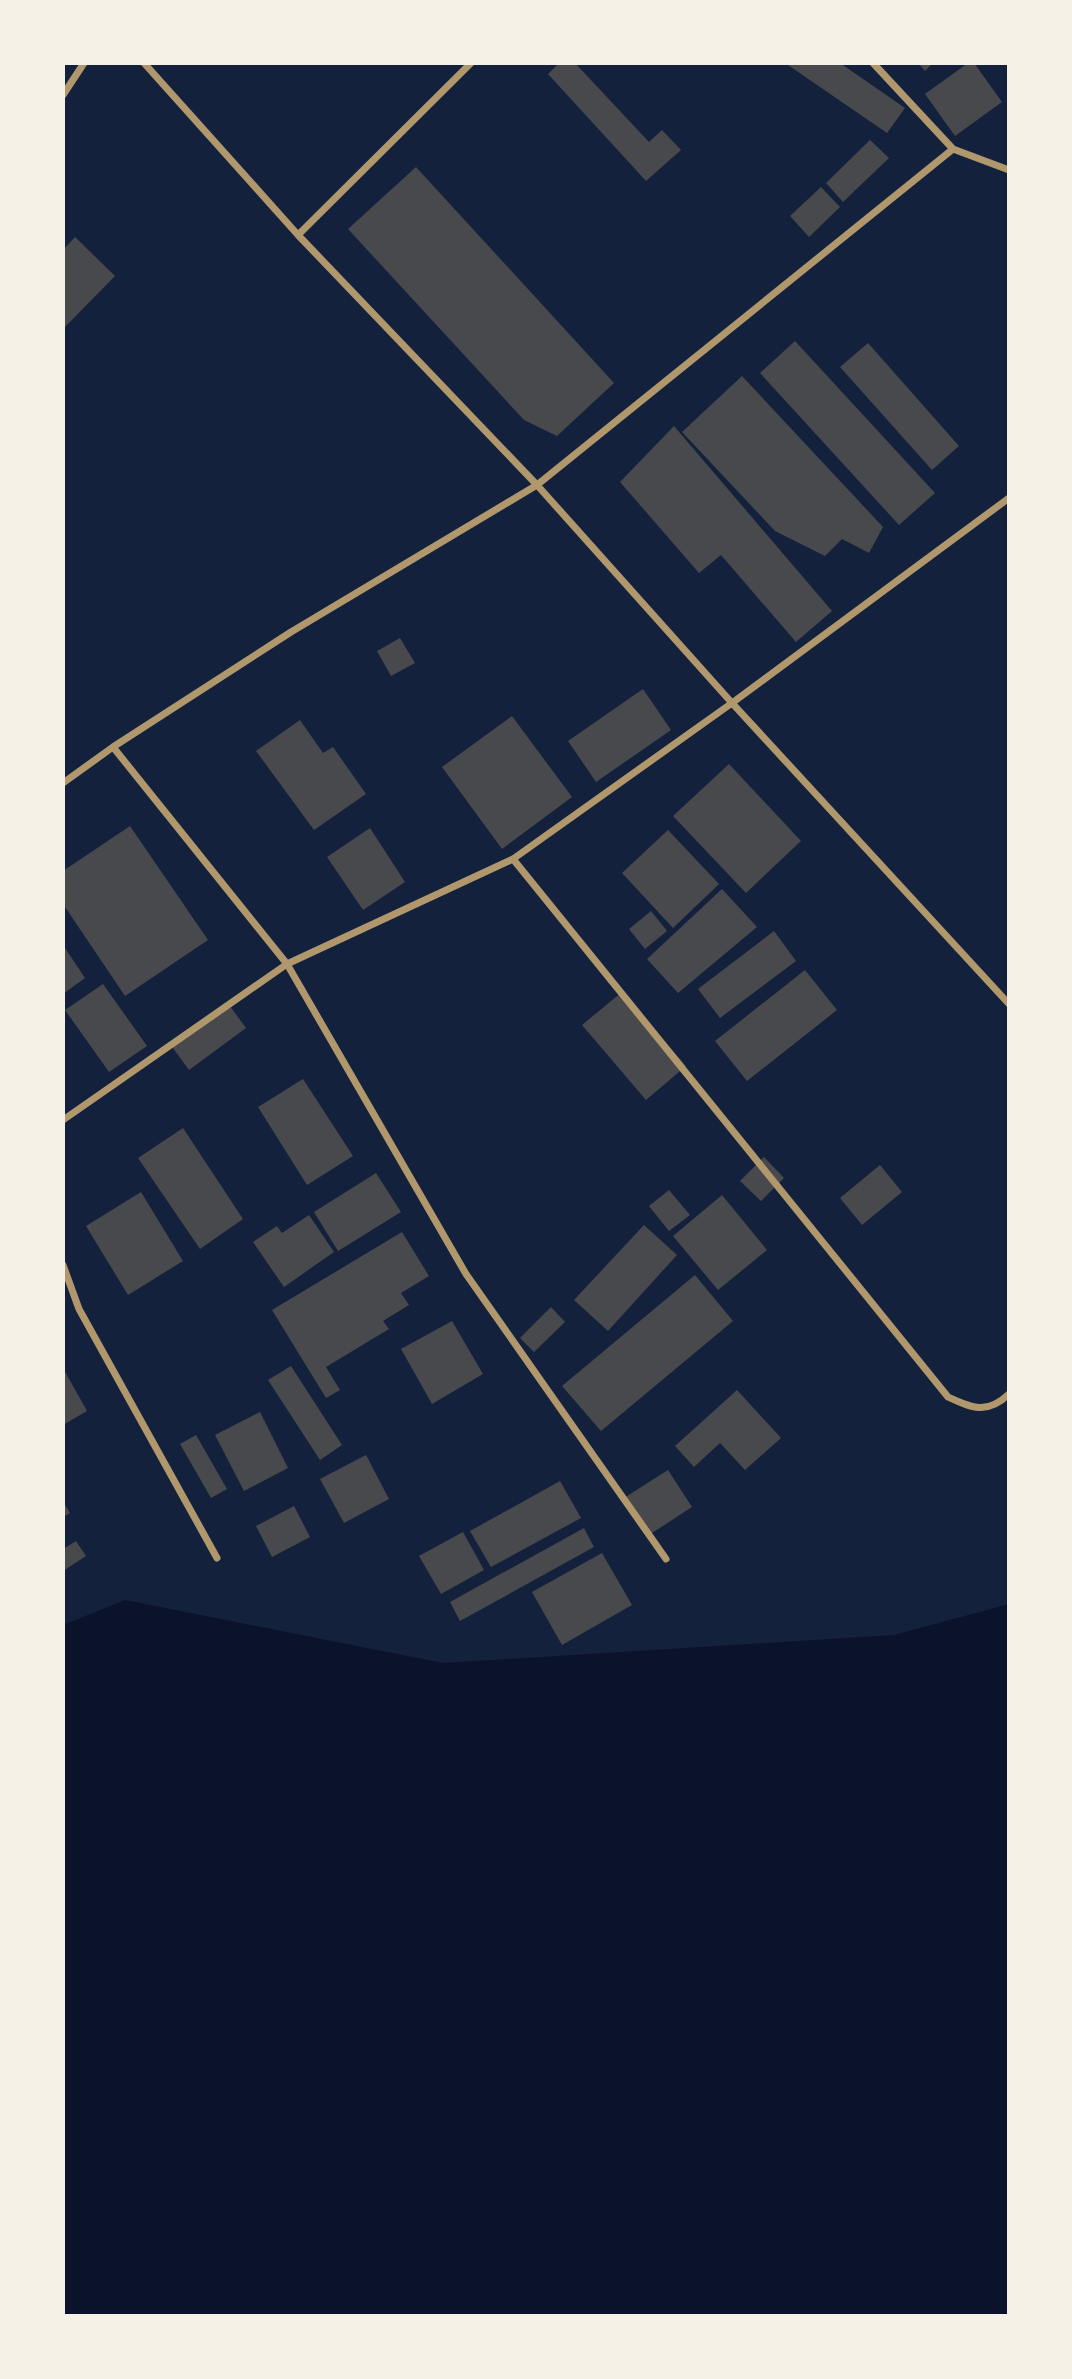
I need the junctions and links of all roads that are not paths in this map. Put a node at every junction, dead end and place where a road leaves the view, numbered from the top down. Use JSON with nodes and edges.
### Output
{"nodes":[{"id":1,"x":84,"y":63,"type":"edge"},
{"id":2,"x":144,"y":63,"type":"edge"},
{"id":3,"x":471,"y":63,"type":"edge"},
{"id":4,"x":873,"y":63,"type":"edge"},
{"id":5,"x":63,"y":95,"type":"edge"},
{"id":6,"x":953,"y":149,"type":"junction"},
{"id":7,"x":1009,"y":170,"type":"edge"},
{"id":8,"x":298,"y":235,"type":"junction"},
{"id":9,"x":537,"y":485,"type":"junction"},
{"id":10,"x":1009,"y":498,"type":"edge"},
{"id":11,"x":732,"y":703,"type":"junction"},
{"id":12,"x":113,"y":747,"type":"junction"},
{"id":13,"x":63,"y":783,"type":"edge"},
{"id":14,"x":513,"y":859,"type":"junction"},
{"id":15,"x":287,"y":964,"type":"junction"},
{"id":16,"x":1009,"y":1004,"type":"edge"},
{"id":17,"x":63,"y":1120,"type":"edge"},
{"id":18,"x":63,"y":1265,"type":"edge"},
{"id":19,"x":1009,"y":1395,"type":"edge"},
{"id":20,"x":217,"y":1558,"type":"dead end"},
{"id":21,"x":666,"y":1559,"type":"dead end"}],
"edges":[{"from":1,"to":5,"type":"street"},
{"from":2,"to":8,"type":"street"},
{"from":3,"to":8,"type":"street"},
{"from":4,"to":6,"type":"street"},
{"from":6,"to":7,"type":"street"},
{"from":6,"to":9,"type":"street"},
{"from":8,"to":9,"type":"street"},
{"from":9,"to":11,"type":"street"},
{"from":9,"to":12,"type":"street"},
{"from":10,"to":11,"type":"street"},
{"from":11,"to":14,"type":"street"},
{"from":11,"to":16,"type":"street"},
{"from":12,"to":13,"type":"street"},
{"from":12,"to":15,"type":"street"},
{"from":14,"to":15,"type":"street"},
{"from":14,"to":19,"type":"street"},
{"from":15,"to":17,"type":"street"},
{"from":15,"to":21,"type":"street"},
{"from":18,"to":20,"type":"street"}]}
